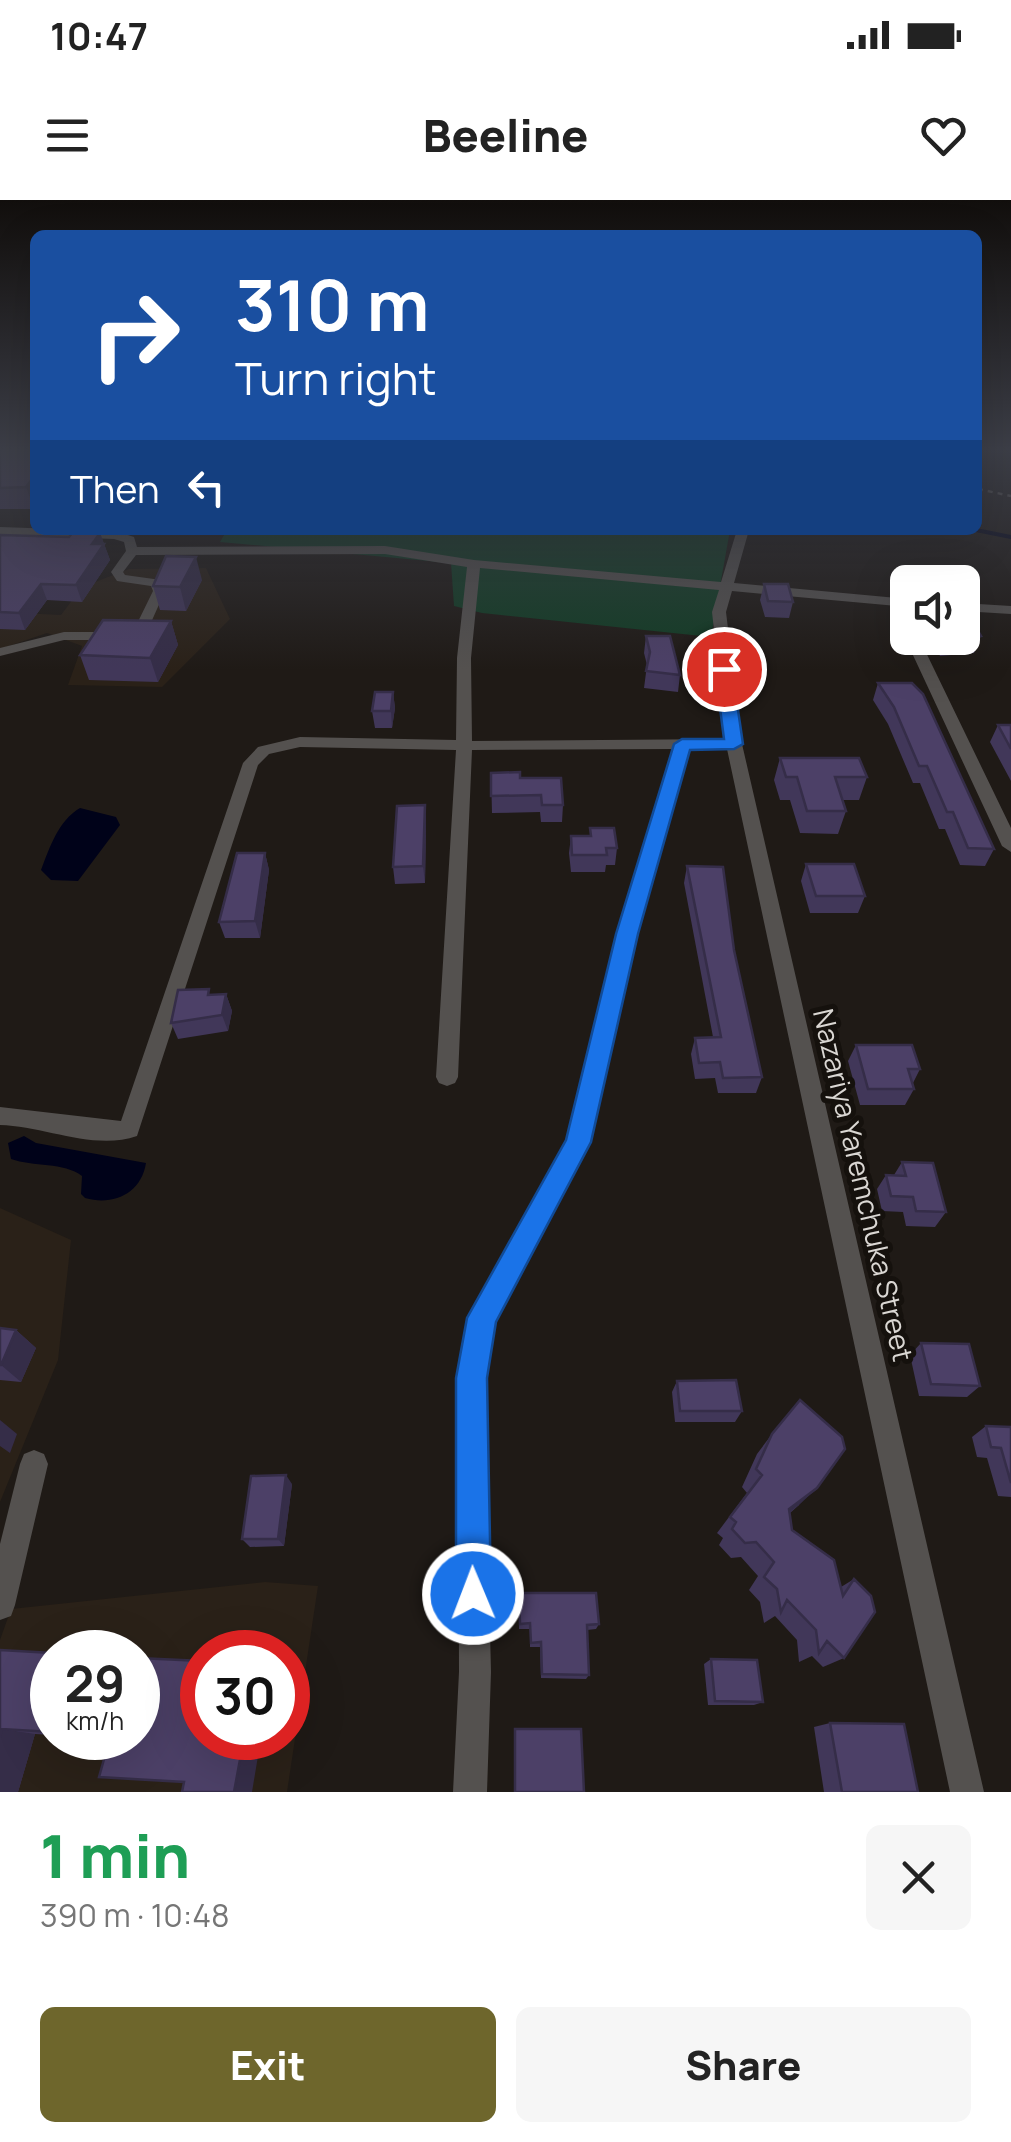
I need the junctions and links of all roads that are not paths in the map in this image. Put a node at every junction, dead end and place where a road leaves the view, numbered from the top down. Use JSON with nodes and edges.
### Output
{"nodes":[{"id":1,"x":0,"y":531,"type":"edge"},
{"id":2,"x":30,"y":531,"type":"edge"},
{"id":3,"x":114,"y":535,"type":"edge"},
{"id":4,"x":741,"y":535,"type":"edge"},
{"id":5,"x":132,"y":551,"type":"junction"},
{"id":6,"x":474,"y":564,"type":"junction"},
{"id":7,"x":724,"y":589,"type":"junction"},
{"id":8,"x":890,"y":606,"type":"edge"},
{"id":9,"x":980,"y":608,"type":"edge"},
{"id":10,"x":1011,"y":610,"type":"edge"},
{"id":11,"x":0,"y":652,"type":"edge"},
{"id":12,"x":920,"y":655,"type":"edge"},
{"id":13,"x":682,"y":744,"type":"junction"},
{"id":14,"x":734,"y":744,"type":"junction"},
{"id":15,"x":464,"y":746,"type":"junction"},
{"id":16,"x":1011,"y":846,"type":"edge"},
{"id":17,"x":447,"y":1077,"type":"dead end"},
{"id":18,"x":0,"y":1116,"type":"edge"},
{"id":19,"x":34,"y":1464,"type":"dead end"},
{"id":20,"x":0,"y":1605,"type":"edge"},
{"id":21,"x":470,"y":1792,"type":"edge"},
{"id":22,"x":967,"y":1792,"type":"edge"}],
"edges":[{"from":1,"to":2,"type":"street"},
{"from":3,"to":5,"type":"street"},
{"from":4,"to":7,"type":"street","name":"Nazariya Yaremchuka Street"},
{"from":5,"to":6,"type":"street"},
{"from":5,"to":11,"type":"street"},
{"from":6,"to":7,"type":"street"},
{"from":6,"to":15,"type":"street"},
{"from":7,"to":8,"type":"street"},
{"from":7,"to":14,"type":"street","name":"Nazariya Yaremchuka Street"},
{"from":9,"to":10,"type":"street"},
{"from":12,"to":16,"type":"street"},
{"from":13,"to":14,"type":"street"},
{"from":13,"to":15,"type":"street"},
{"from":13,"to":21,"type":"street"},
{"from":14,"to":22,"type":"street","name":"Nazariya Yaremchuka Street"},
{"from":15,"to":17,"type":"street"},
{"from":15,"to":18,"type":"street"},
{"from":19,"to":20,"type":"street"}]}
